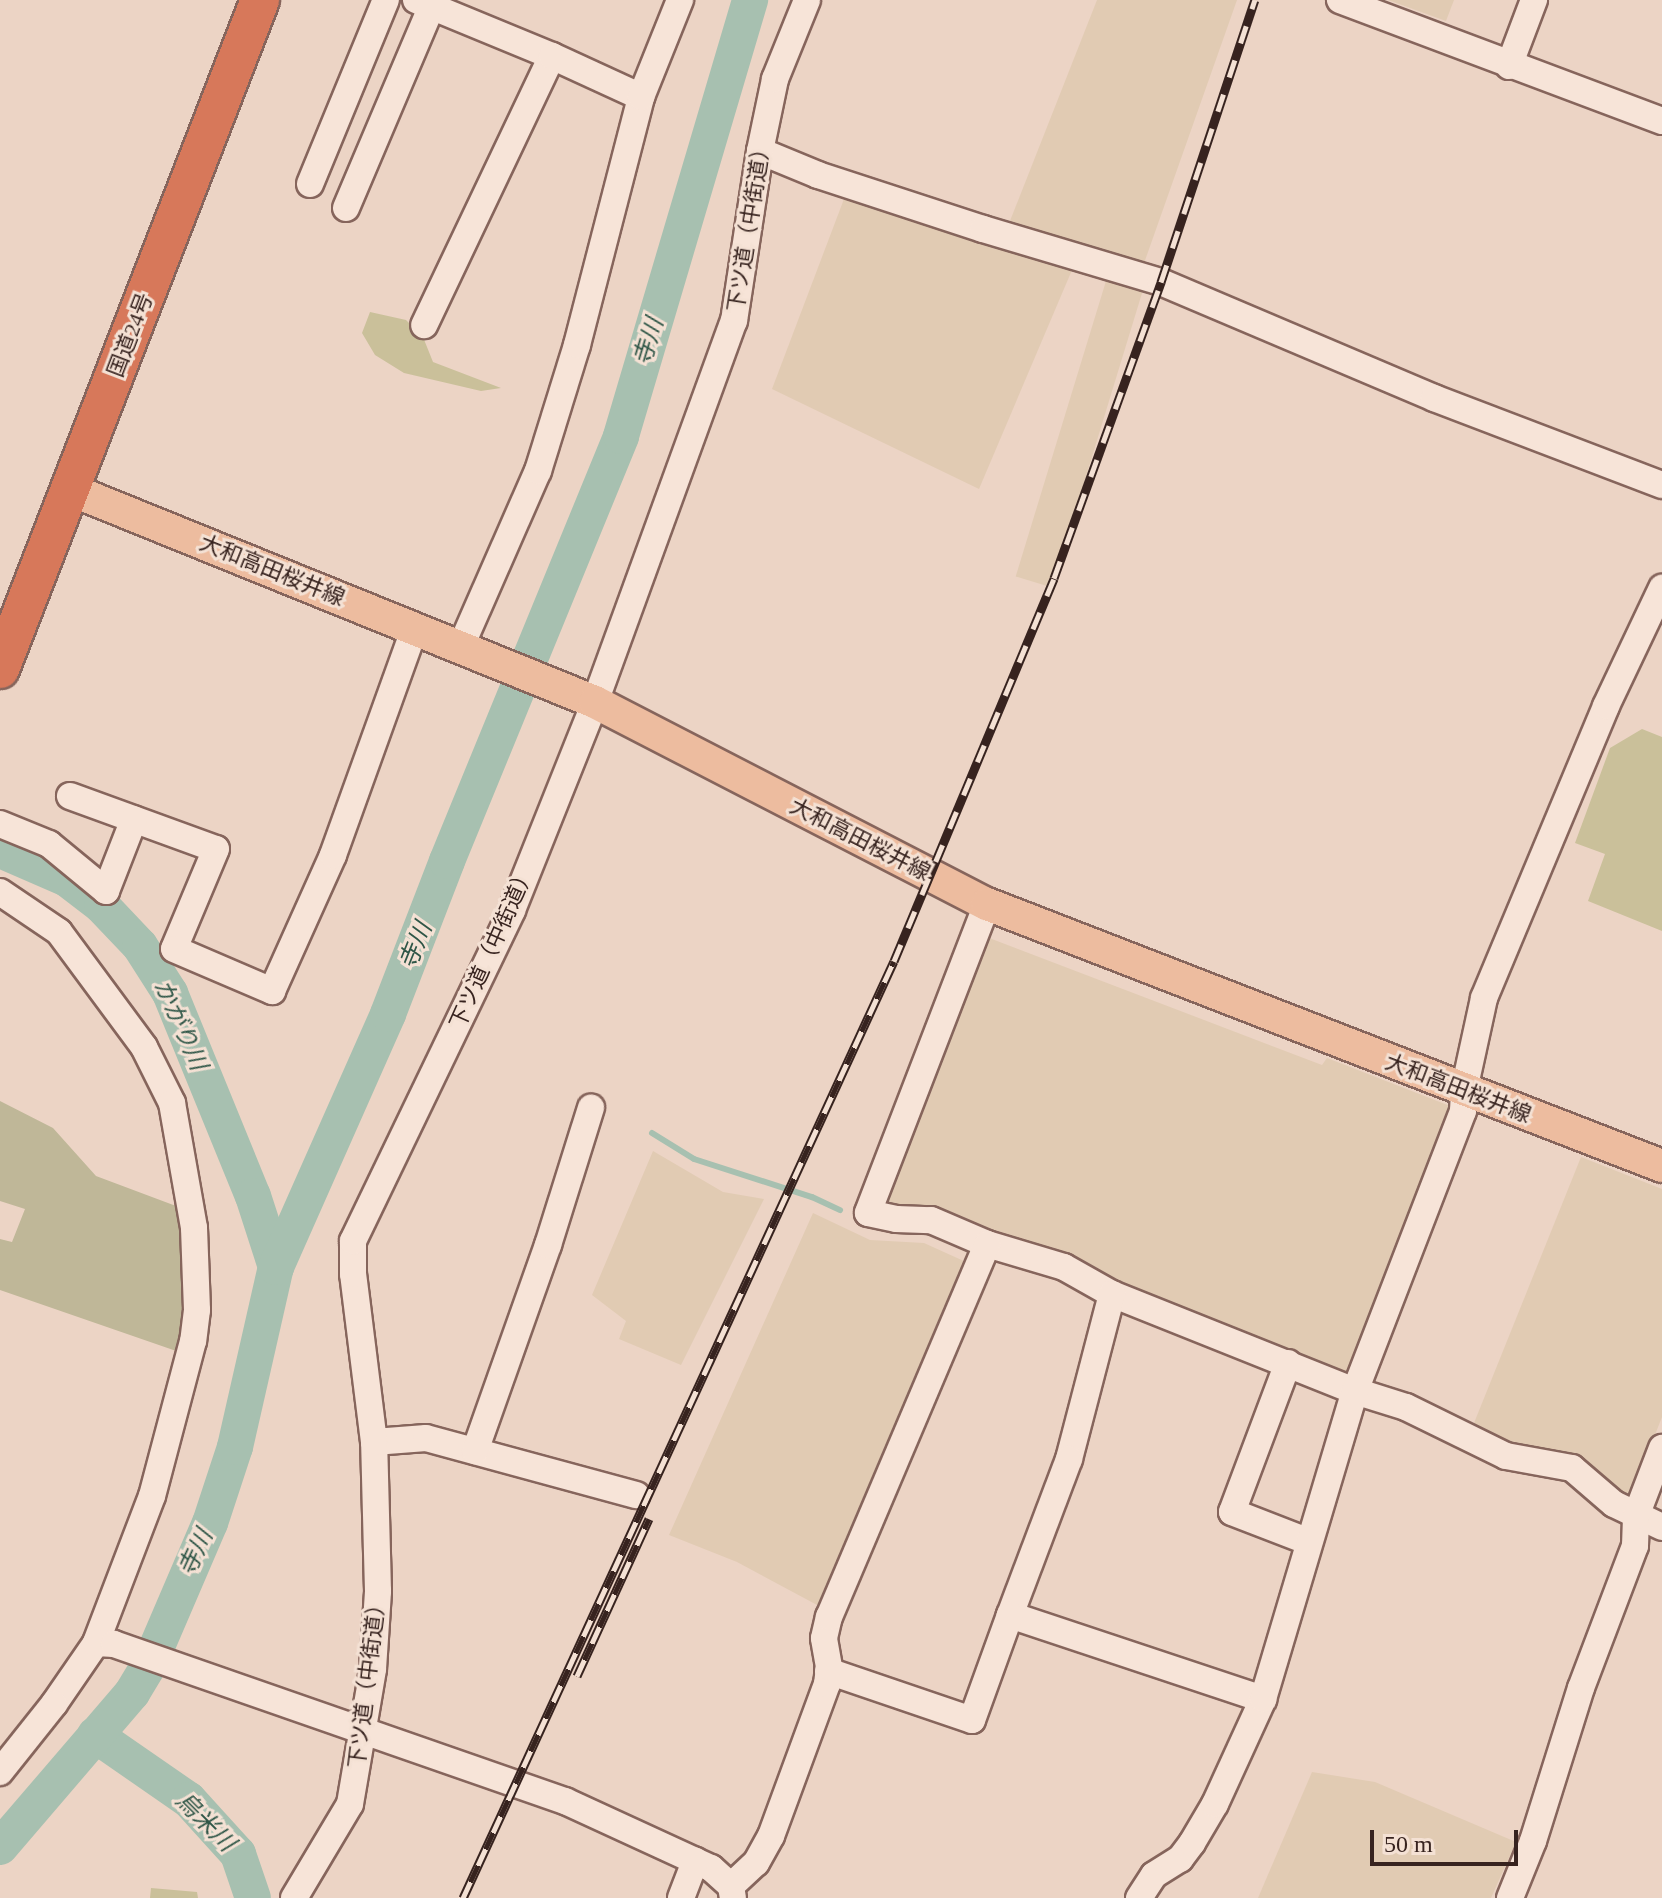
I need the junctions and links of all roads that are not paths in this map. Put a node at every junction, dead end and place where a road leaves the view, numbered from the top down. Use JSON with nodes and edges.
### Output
{"nodes":[{"id":1,"x":260,"y":0,"type":"edge"},
{"id":2,"x":386,"y":0,"type":"edge"},
{"id":3,"x":680,"y":0,"type":"edge"},
{"id":4,"x":807,"y":0,"type":"edge"},
{"id":5,"x":1340,"y":0,"type":"edge"},
{"id":6,"x":1534,"y":0,"type":"edge"},
{"id":7,"x":435,"y":4,"type":"edge"},
{"id":8,"x":552,"y":56,"type":"junction"},
{"id":9,"x":1509,"y":66,"type":"junction"},
{"id":10,"x":641,"y":97,"type":"junction"},
{"id":11,"x":1662,"y":121,"type":"edge"},
{"id":12,"x":760,"y":151,"type":"junction"},
{"id":13,"x":310,"y":184,"type":"dead end"},
{"id":14,"x":346,"y":208,"type":"dead end"},
{"id":15,"x":424,"y":325,"type":"dead end"},
{"id":16,"x":1662,"y":485,"type":"edge"},
{"id":17,"x":69,"y":489,"type":"junction"},
{"id":18,"x":1662,"y":588,"type":"edge"},
{"id":19,"x":415,"y":627,"type":"junction"},
{"id":20,"x":467,"y":648,"type":"junction"},
{"id":21,"x":0,"y":669,"type":"edge"},
{"id":22,"x":588,"y":698,"type":"junction"},
{"id":23,"x":70,"y":796,"type":"dead end"},
{"id":24,"x":134,"y":819,"type":"junction"},
{"id":25,"x":0,"y":824,"type":"edge"},
{"id":26,"x":0,"y":892,"type":"edge"},
{"id":27,"x":987,"y":904,"type":"junction"},
{"id":28,"x":1464,"y":1090,"type":"junction"},
{"id":29,"x":591,"y":1108,"type":"dead end"},
{"id":30,"x":1662,"y":1166,"type":"edge"},
{"id":31,"x":987,"y":1244,"type":"junction"},
{"id":32,"x":1112,"y":1294,"type":"junction"},
{"id":33,"x":1288,"y":1363,"type":"junction"},
{"id":34,"x":1355,"y":1391,"type":"junction"},
{"id":35,"x":374,"y":1442,"type":"junction"},
{"id":36,"x":1662,"y":1448,"type":"edge"},
{"id":37,"x":475,"y":1451,"type":"junction"},
{"id":38,"x":636,"y":1495,"type":"dead end"},
{"id":39,"x":1636,"y":1516,"type":"junction"},
{"id":40,"x":1662,"y":1527,"type":"edge"},
{"id":41,"x":1307,"y":1541,"type":"junction"},
{"id":42,"x":1010,"y":1615,"type":"junction"},
{"id":43,"x":105,"y":1644,"type":"junction"},
{"id":44,"x":828,"y":1671,"type":"junction"},
{"id":45,"x":1263,"y":1699,"type":"junction"},
{"id":46,"x":363,"y":1734,"type":"junction"},
{"id":47,"x":0,"y":1772,"type":"edge"},
{"id":48,"x":695,"y":1861,"type":"junction"},
{"id":49,"x":732,"y":1892,"type":"edge"},
{"id":50,"x":294,"y":1898,"type":"edge"},
{"id":51,"x":681,"y":1898,"type":"edge"},
{"id":52,"x":1139,"y":1898,"type":"edge"},
{"id":53,"x":1510,"y":1898,"type":"edge"}],
"edges":[{"from":1,"to":17,"type":"highway","name":"国道24号"},
{"from":2,"to":13,"type":"street"},
{"from":3,"to":10,"type":"street"},
{"from":4,"to":12,"type":"street","name":"下ツ道（中街道）"},
{"from":5,"to":9,"type":"street"},
{"from":6,"to":9,"type":"street"},
{"from":7,"to":8,"type":"street"},
{"from":7,"to":14,"type":"street"},
{"from":8,"to":10,"type":"street"},
{"from":8,"to":15,"type":"street"},
{"from":9,"to":11,"type":"street"},
{"from":10,"to":20,"type":"street"},
{"from":12,"to":16,"type":"street"},
{"from":12,"to":22,"type":"street","name":"下ツ道（中街道）"},
{"from":17,"to":19,"type":"main road","name":"大和高田桜井線"},
{"from":17,"to":21,"type":"highway","name":"国道24号"},
{"from":18,"to":28,"type":"street"},
{"from":19,"to":20,"type":"main road","name":"大和高田桜井線"},
{"from":19,"to":24,"type":"street"},
{"from":20,"to":22,"type":"main road","name":"大和高田桜井線"},
{"from":22,"to":27,"type":"main road","name":"大和高田桜井線"},
{"from":22,"to":35,"type":"street","name":"下ツ道（中街道）"},
{"from":23,"to":24,"type":"street"},
{"from":24,"to":25,"type":"street"},
{"from":26,"to":43,"type":"street"},
{"from":27,"to":28,"type":"main road","name":"大和高田桜井線"},
{"from":27,"to":31,"type":"street"},
{"from":28,"to":30,"type":"main road","name":"大和高田桜井線"},
{"from":28,"to":34,"type":"street"},
{"from":29,"to":37,"type":"street"},
{"from":31,"to":32,"type":"street"},
{"from":31,"to":44,"type":"street"},
{"from":32,"to":33,"type":"street"},
{"from":32,"to":42,"type":"street"},
{"from":33,"to":34,"type":"street"},
{"from":33,"to":41,"type":"street"},
{"from":34,"to":39,"type":"street"},
{"from":34,"to":41,"type":"street"},
{"from":35,"to":37,"type":"street"},
{"from":35,"to":46,"type":"street","name":"下ツ道（中街道）"},
{"from":36,"to":39,"type":"street"},
{"from":37,"to":38,"type":"street"},
{"from":39,"to":40,"type":"street"},
{"from":39,"to":53,"type":"street"},
{"from":41,"to":45,"type":"street"},
{"from":42,"to":44,"type":"street"},
{"from":42,"to":45,"type":"street"},
{"from":43,"to":46,"type":"street"},
{"from":43,"to":47,"type":"street"},
{"from":44,"to":49,"type":"street"},
{"from":45,"to":52,"type":"street"},
{"from":46,"to":48,"type":"street"},
{"from":46,"to":50,"type":"street","name":"下ツ道（中街道）"},
{"from":48,"to":49,"type":"street"},
{"from":48,"to":51,"type":"street"}]}
